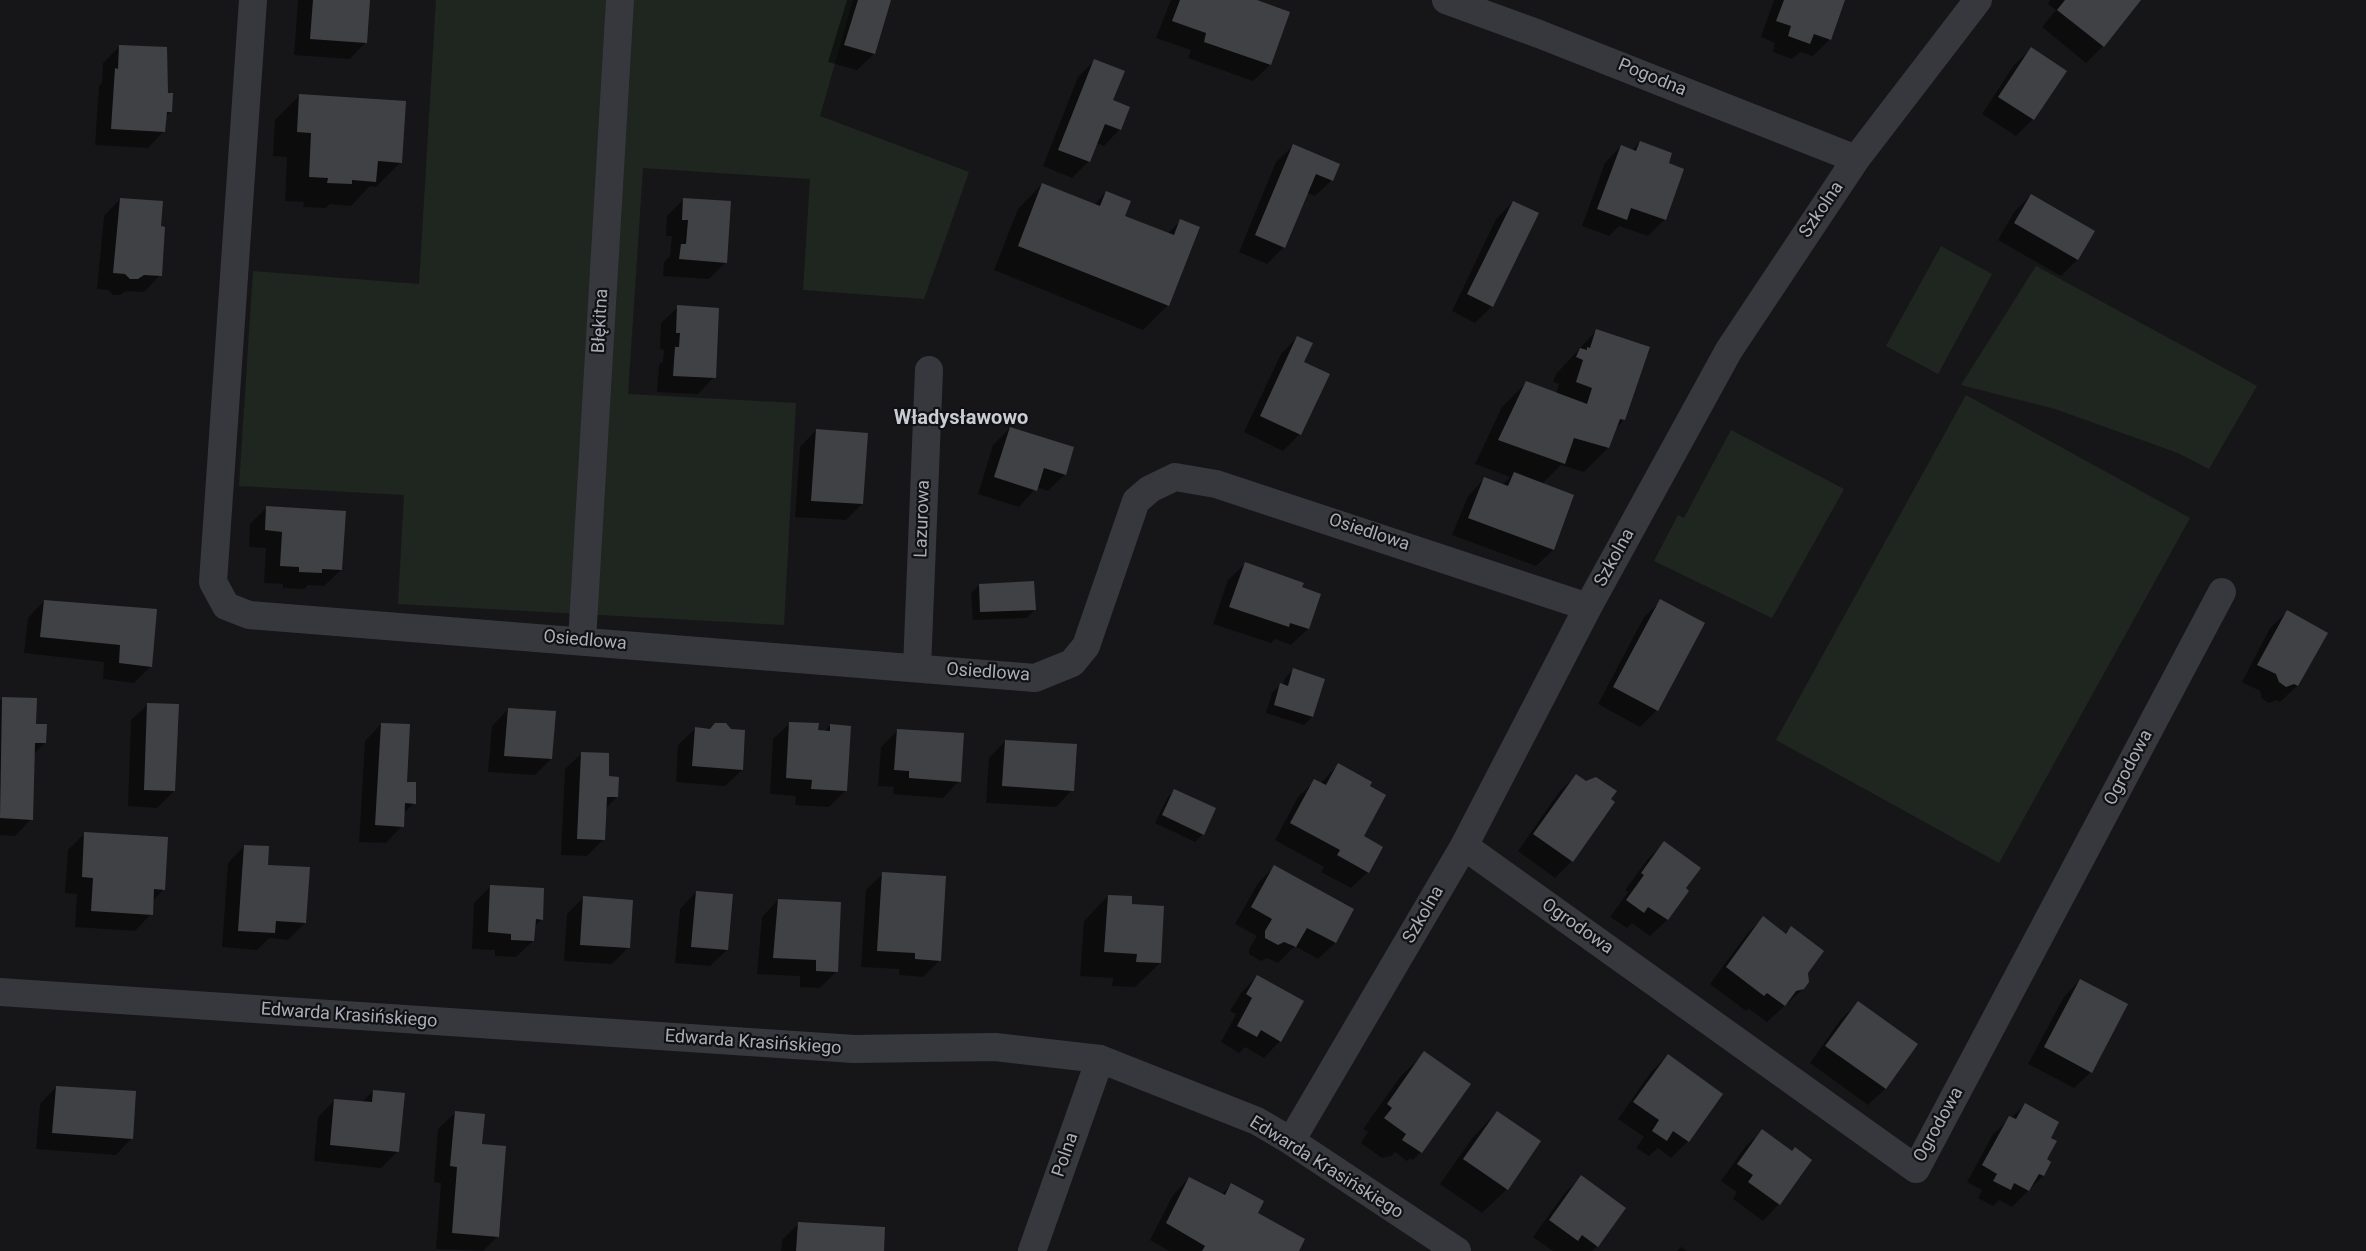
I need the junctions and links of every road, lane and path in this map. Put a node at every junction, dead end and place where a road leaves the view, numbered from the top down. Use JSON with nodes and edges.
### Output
{"nodes":[{"id":1,"x":254,"y":0,"type":"edge"},
{"id":2,"x":620,"y":0,"type":"edge"},
{"id":3,"x":1446,"y":0,"type":"edge"},
{"id":4,"x":1978,"y":0,"type":"edge"},
{"id":5,"x":1856,"y":159,"type":"junction"},
{"id":6,"x":929,"y":370,"type":"dead end"},
{"id":7,"x":2222,"y":592,"type":"dead end"},
{"id":8,"x":1588,"y":607,"type":"junction"},
{"id":9,"x":582,"y":641,"type":"junction"},
{"id":10,"x":918,"y":668,"type":"junction"},
{"id":11,"x":1464,"y":846,"type":"junction"},
{"id":12,"x":0,"y":992,"type":"edge"},
{"id":13,"x":1100,"y":1059,"type":"junction"},
{"id":14,"x":1291,"y":1141,"type":"junction"},
{"id":15,"x":1032,"y":1251,"type":"edge"},
{"id":16,"x":1457,"y":1251,"type":"edge"}],
"edges":[{"from":1,"to":9,"type":"street","name":"Osiedlowa"},
{"from":2,"to":9,"type":"street","name":"Błękitna"},
{"from":3,"to":5,"type":"street","name":"Pogodna"},
{"from":4,"to":5,"type":"street","name":"Szkolna"},
{"from":5,"to":8,"type":"street","name":"Szkolna"},
{"from":6,"to":10,"type":"street","name":"Lazurowa"},
{"from":7,"to":11,"type":"street","name":"Ogrodowa"},
{"from":8,"to":10,"type":"street","name":"Osiedlowa"},
{"from":8,"to":11,"type":"street","name":"Szkolna"},
{"from":9,"to":10,"type":"street","name":"Osiedlowa"},
{"from":11,"to":14,"type":"street","name":"Szkolna"},
{"from":12,"to":13,"type":"street","name":"Edwarda Krasińskiego"},
{"from":13,"to":14,"type":"street","name":"Edwarda Krasińskiego"},
{"from":13,"to":15,"type":"street","name":"Polna"},
{"from":14,"to":16,"type":"street","name":"Edwarda Krasińskiego"}]}
